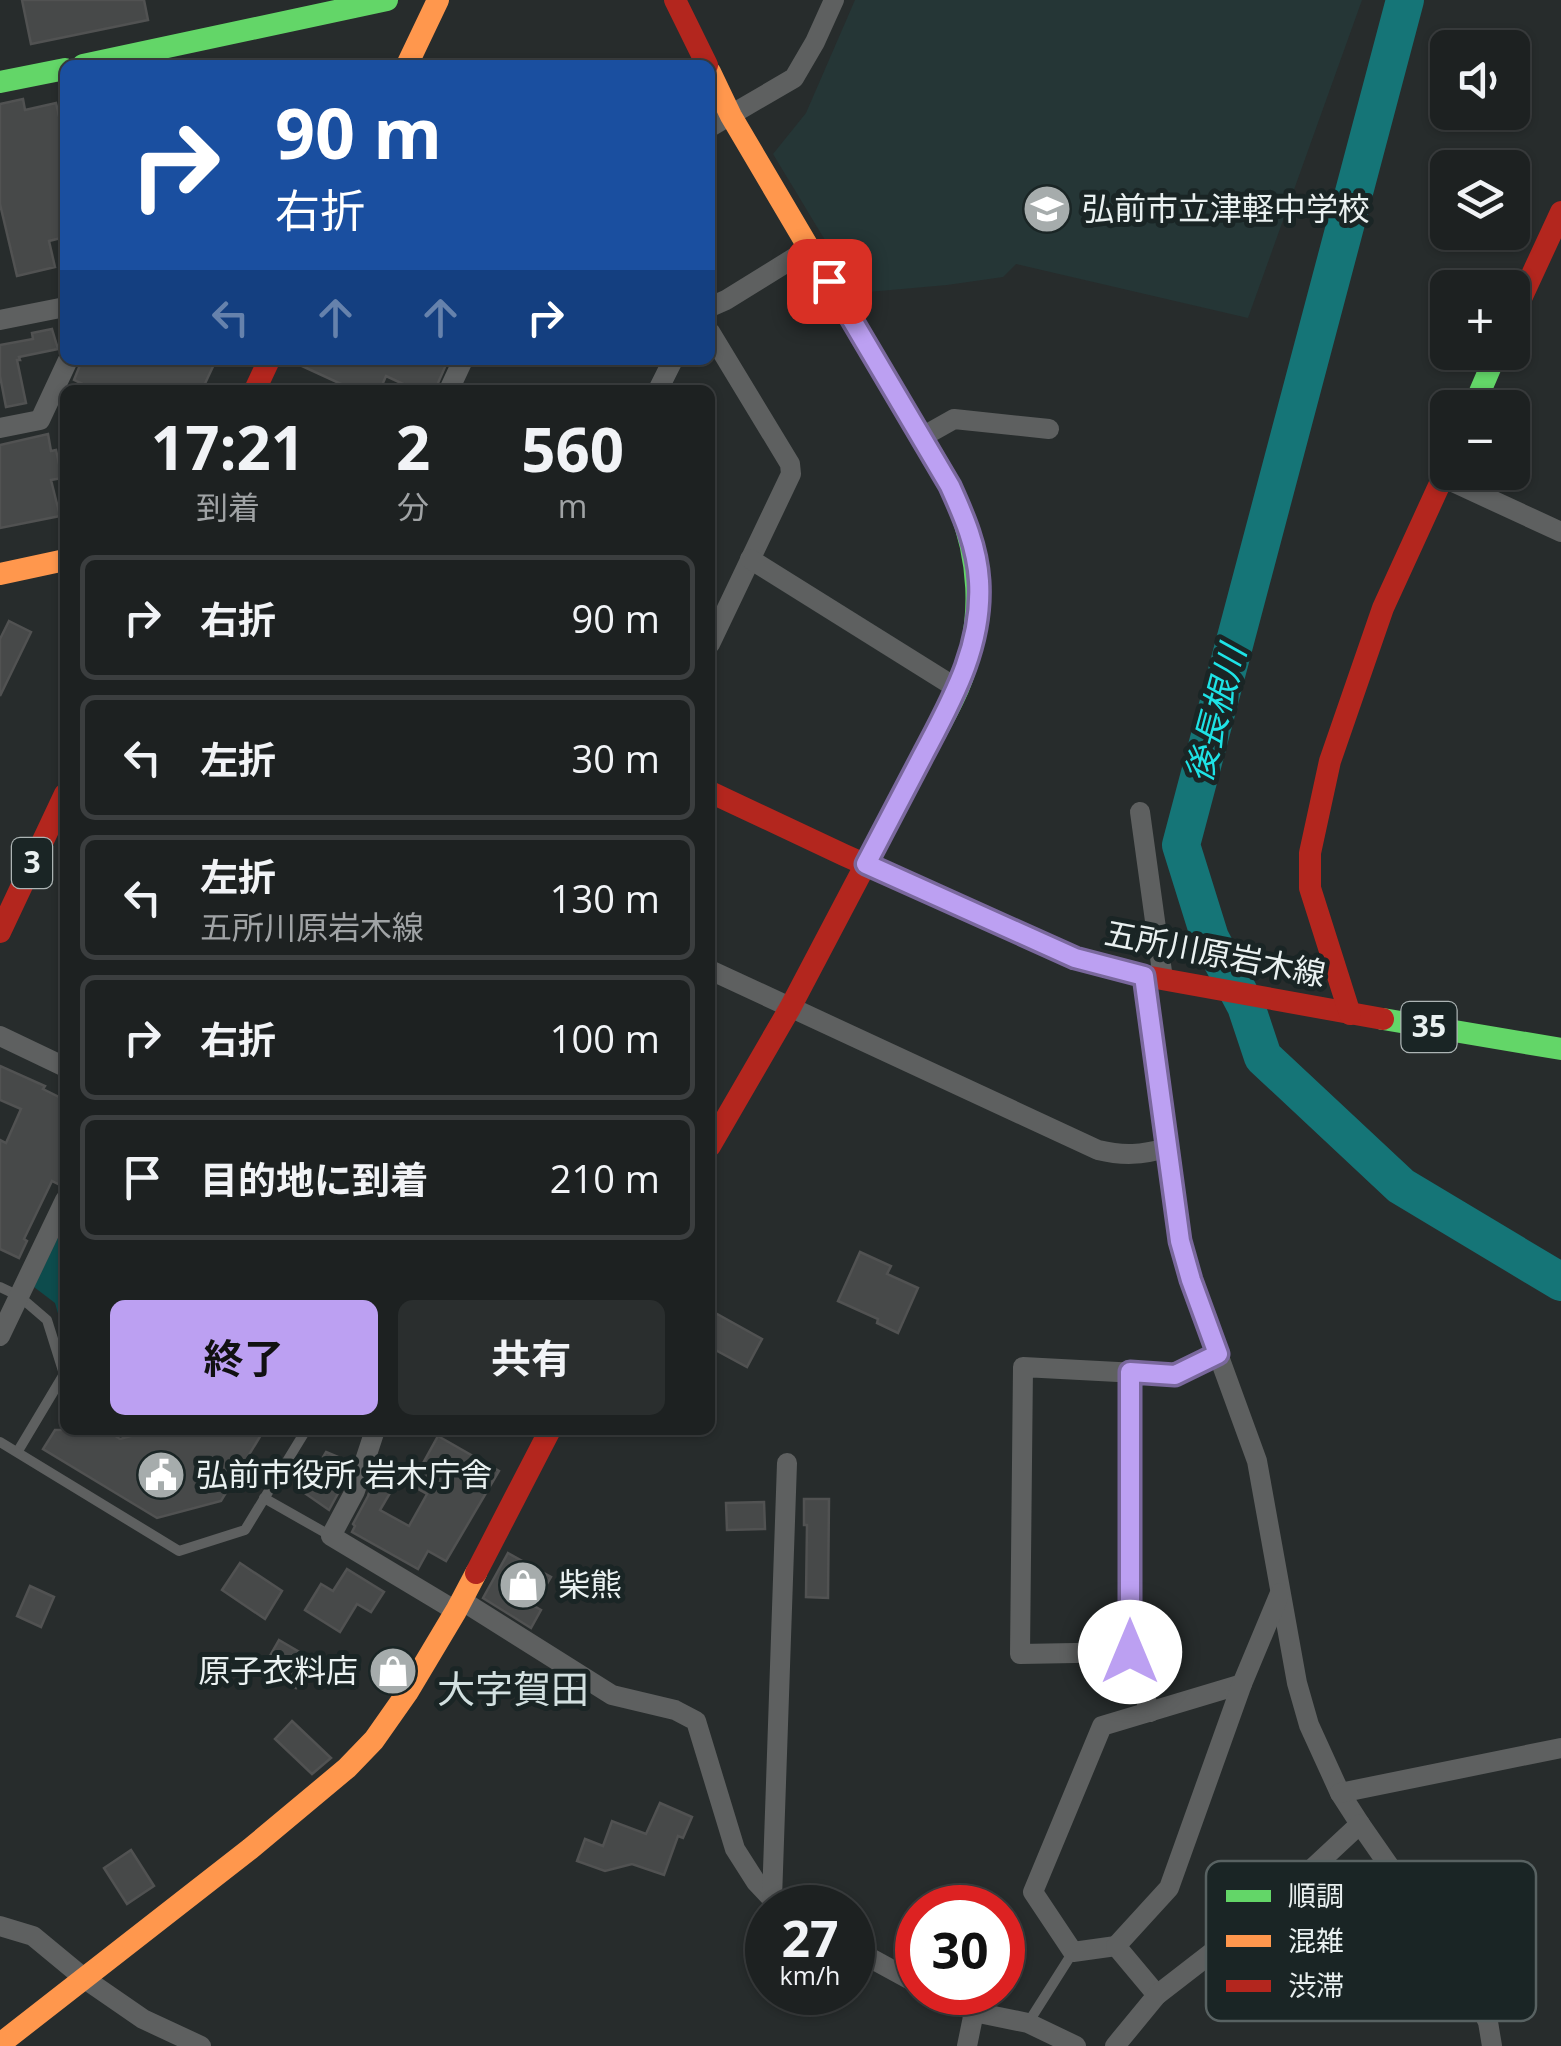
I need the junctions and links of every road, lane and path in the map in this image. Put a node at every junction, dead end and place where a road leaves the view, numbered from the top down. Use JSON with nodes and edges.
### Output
{"nodes":[{"id":1,"x":387,"y":0,"type":"edge"},
{"id":2,"x":438,"y":0,"type":"edge"},
{"id":3,"x":675,"y":0,"type":"edge"},
{"id":4,"x":834,"y":0,"type":"edge"},
{"id":5,"x":114,"y":60,"type":"edge"},
{"id":6,"x":409,"y":60,"type":"edge"},
{"id":7,"x":704,"y":60,"type":"edge"},
{"id":8,"x":60,"y":72,"type":"edge"},
{"id":9,"x":0,"y":82,"type":"edge"},
{"id":10,"x":715,"y":82,"type":"edge"},
{"id":11,"x":731,"y":116,"type":"junction"},
{"id":12,"x":715,"y":124,"type":"edge"},
{"id":13,"x":1561,"y":212,"type":"edge"},
{"id":14,"x":810,"y":248,"type":"junction"},
{"id":15,"x":1530,"y":279,"type":"edge"},
{"id":16,"x":715,"y":304,"type":"edge"},
{"id":17,"x":60,"y":309,"type":"edge"},
{"id":18,"x":0,"y":320,"type":"edge"},
{"id":19,"x":715,"y":340,"type":"edge"},
{"id":20,"x":66,"y":365,"type":"edge"},
{"id":21,"x":0,"y":428,"type":"edge"},
{"id":22,"x":1049,"y":429,"type":"dead end"},
{"id":23,"x":922,"y":437,"type":"junction"},
{"id":24,"x":1437,"y":490,"type":"edge"},
{"id":25,"x":1480,"y":490,"type":"edge"},
{"id":26,"x":1561,"y":532,"type":"edge"},
{"id":27,"x":750,"y":560,"type":"junction"},
{"id":28,"x":60,"y":561,"type":"edge"},
{"id":29,"x":0,"y":574,"type":"edge"},
{"id":30,"x":718,"y":606,"type":"edge"},
{"id":31,"x":958,"y":690,"type":"junction"},
{"id":32,"x":715,"y":794,"type":"edge"},
{"id":33,"x":60,"y":805,"type":"edge"},
{"id":34,"x":1140,"y":812,"type":"dead end"},
{"id":35,"x":866,"y":864,"type":"junction"},
{"id":36,"x":0,"y":932,"type":"edge"},
{"id":37,"x":715,"y":972,"type":"edge"},
{"id":38,"x":1164,"y":980,"type":"junction"},
{"id":39,"x":790,"y":1008,"type":"junction"},
{"id":40,"x":1350,"y":1014,"type":"junction"},
{"id":41,"x":0,"y":1036,"type":"edge"},
{"id":42,"x":1561,"y":1050,"type":"edge"},
{"id":43,"x":60,"y":1065,"type":"edge"},
{"id":44,"x":715,"y":1137,"type":"edge"},
{"id":45,"x":1166,"y":1148,"type":"junction"},
{"id":46,"x":60,"y":1208,"type":"edge"},
{"id":47,"x":10,"y":1292,"type":"edge"},
{"id":48,"x":0,"y":1336,"type":"edge"},
{"id":49,"x":1218,"y":1354,"type":"junction"},
{"id":50,"x":60,"y":1361,"type":"edge"},
{"id":51,"x":1130,"y":1372,"type":"junction"},
{"id":52,"x":60,"y":1381,"type":"edge"},
{"id":53,"x":303,"y":1435,"type":"edge"},
{"id":54,"x":373,"y":1435,"type":"edge"},
{"id":55,"x":547,"y":1435,"type":"edge"},
{"id":56,"x":0,"y":1442,"type":"edge"},
{"id":57,"x":18,"y":1451,"type":"junction"},
{"id":58,"x":788,"y":1463,"type":"dead end"},
{"id":59,"x":264,"y":1498,"type":"junction"},
{"id":60,"x":331,"y":1536,"type":"junction"},
{"id":61,"x":1280,"y":1591,"type":"junction"},
{"id":62,"x":458,"y":1606,"type":"junction"},
{"id":63,"x":1130,"y":1652,"type":"junction"},
{"id":64,"x":1242,"y":1684,"type":"junction"},
{"id":65,"x":1150,"y":1712,"type":"junction"},
{"id":66,"x":1561,"y":1748,"type":"edge"},
{"id":67,"x":1340,"y":1793,"type":"junction"},
{"id":68,"x":1360,"y":1824,"type":"junction"},
{"id":69,"x":1320,"y":1861,"type":"edge"},
{"id":70,"x":1386,"y":1861,"type":"edge"},
{"id":71,"x":759,"y":1885,"type":"edge"},
{"id":72,"x":779,"y":1885,"type":"edge"},
{"id":73,"x":0,"y":1926,"type":"edge"},
{"id":74,"x":1116,"y":1946,"type":"junction"},
{"id":75,"x":1073,"y":1952,"type":"junction"},
{"id":76,"x":1206,"y":1957,"type":"edge"},
{"id":77,"x":85,"y":1979,"type":"junction"},
{"id":78,"x":1156,"y":1995,"type":"junction"},
{"id":79,"x":973,"y":2015,"type":"edge"},
{"id":80,"x":989,"y":2015,"type":"edge"},
{"id":81,"x":1488,"y":2021,"type":"edge"},
{"id":82,"x":1028,"y":2023,"type":"junction"},
{"id":83,"x":0,"y":2044,"type":"edge"},
{"id":84,"x":200,"y":2046,"type":"edge"},
{"id":85,"x":967,"y":2046,"type":"edge"},
{"id":86,"x":1076,"y":2046,"type":"edge"},
{"id":87,"x":1115,"y":2046,"type":"edge"},
{"id":88,"x":1492,"y":2046,"type":"edge"}],
"edges":[{"from":1,"to":5,"type":"street"},
{"from":2,"to":6,"type":"street"},
{"from":3,"to":7,"type":"street"},
{"from":4,"to":11,"type":"street"},
{"from":8,"to":9,"type":"street"},
{"from":10,"to":11,"type":"street"},
{"from":11,"to":12,"type":"street"},
{"from":11,"to":14,"type":"street"},
{"from":13,"to":15,"type":"street"},
{"from":14,"to":16,"type":"street"},
{"from":14,"to":23,"type":"street"},
{"from":17,"to":18,"type":"street"},
{"from":19,"to":27,"type":"street"},
{"from":20,"to":21,"type":"street"},
{"from":22,"to":23,"type":"street"},
{"from":23,"to":31,"type":"street"},
{"from":24,"to":40,"type":"street"},
{"from":25,"to":26,"type":"street"},
{"from":27,"to":30,"type":"street"},
{"from":27,"to":31,"type":"street"},
{"from":28,"to":29,"type":"street"},
{"from":31,"to":35,"type":"street"},
{"from":32,"to":35,"type":"street","name":"五所川原岩木線","number":"35"},
{"from":33,"to":36,"type":"street","number":"3"},
{"from":34,"to":38,"type":"street"},
{"from":35,"to":38,"type":"street","name":"五所川原岩木線","number":"35"},
{"from":35,"to":39,"type":"street"},
{"from":37,"to":39,"type":"street"},
{"from":38,"to":40,"type":"street","name":"五所川原岩木線","number":"35"},
{"from":38,"to":45,"type":"street"},
{"from":39,"to":44,"type":"street"},
{"from":39,"to":45,"type":"street"},
{"from":40,"to":42,"type":"street","name":"五所川原岩木線","number":"35"},
{"from":41,"to":43,"type":"street"},
{"from":45,"to":49,"type":"street"},
{"from":46,"to":47,"type":"street"},
{"from":47,"to":48,"type":"street"},
{"from":47,"to":50,"type":"lane"},
{"from":49,"to":51,"type":"street"},
{"from":49,"to":61,"type":"street"},
{"from":51,"to":63,"type":"street"},
{"from":51,"to":63,"type":"street"},
{"from":52,"to":57,"type":"lane"},
{"from":53,"to":59,"type":"lane"},
{"from":54,"to":60,"type":"street"},
{"from":55,"to":62,"type":"street"},
{"from":56,"to":57,"type":"lane"},
{"from":57,"to":59,"type":"lane"},
{"from":58,"to":72,"type":"street"},
{"from":59,"to":60,"type":"lane"},
{"from":60,"to":62,"type":"street"},
{"from":61,"to":64,"type":"street"},
{"from":61,"to":67,"type":"street"},
{"from":62,"to":71,"type":"street"},
{"from":62,"to":77,"type":"street"},
{"from":63,"to":65,"type":"street"},
{"from":64,"to":65,"type":"street"},
{"from":64,"to":74,"type":"street"},
{"from":65,"to":75,"type":"street"},
{"from":66,"to":67,"type":"street"},
{"from":67,"to":68,"type":"street"},
{"from":68,"to":69,"type":"street"},
{"from":68,"to":70,"type":"street"},
{"from":73,"to":77,"type":"street"},
{"from":74,"to":75,"type":"street"},
{"from":74,"to":78,"type":"street"},
{"from":75,"to":82,"type":"lane"},
{"from":76,"to":78,"type":"street"},
{"from":77,"to":83,"type":"street"},
{"from":77,"to":84,"type":"street"},
{"from":78,"to":87,"type":"street"},
{"from":79,"to":85,"type":"street"},
{"from":80,"to":82,"type":"street"},
{"from":81,"to":88,"type":"street"},
{"from":82,"to":86,"type":"street"}]}
